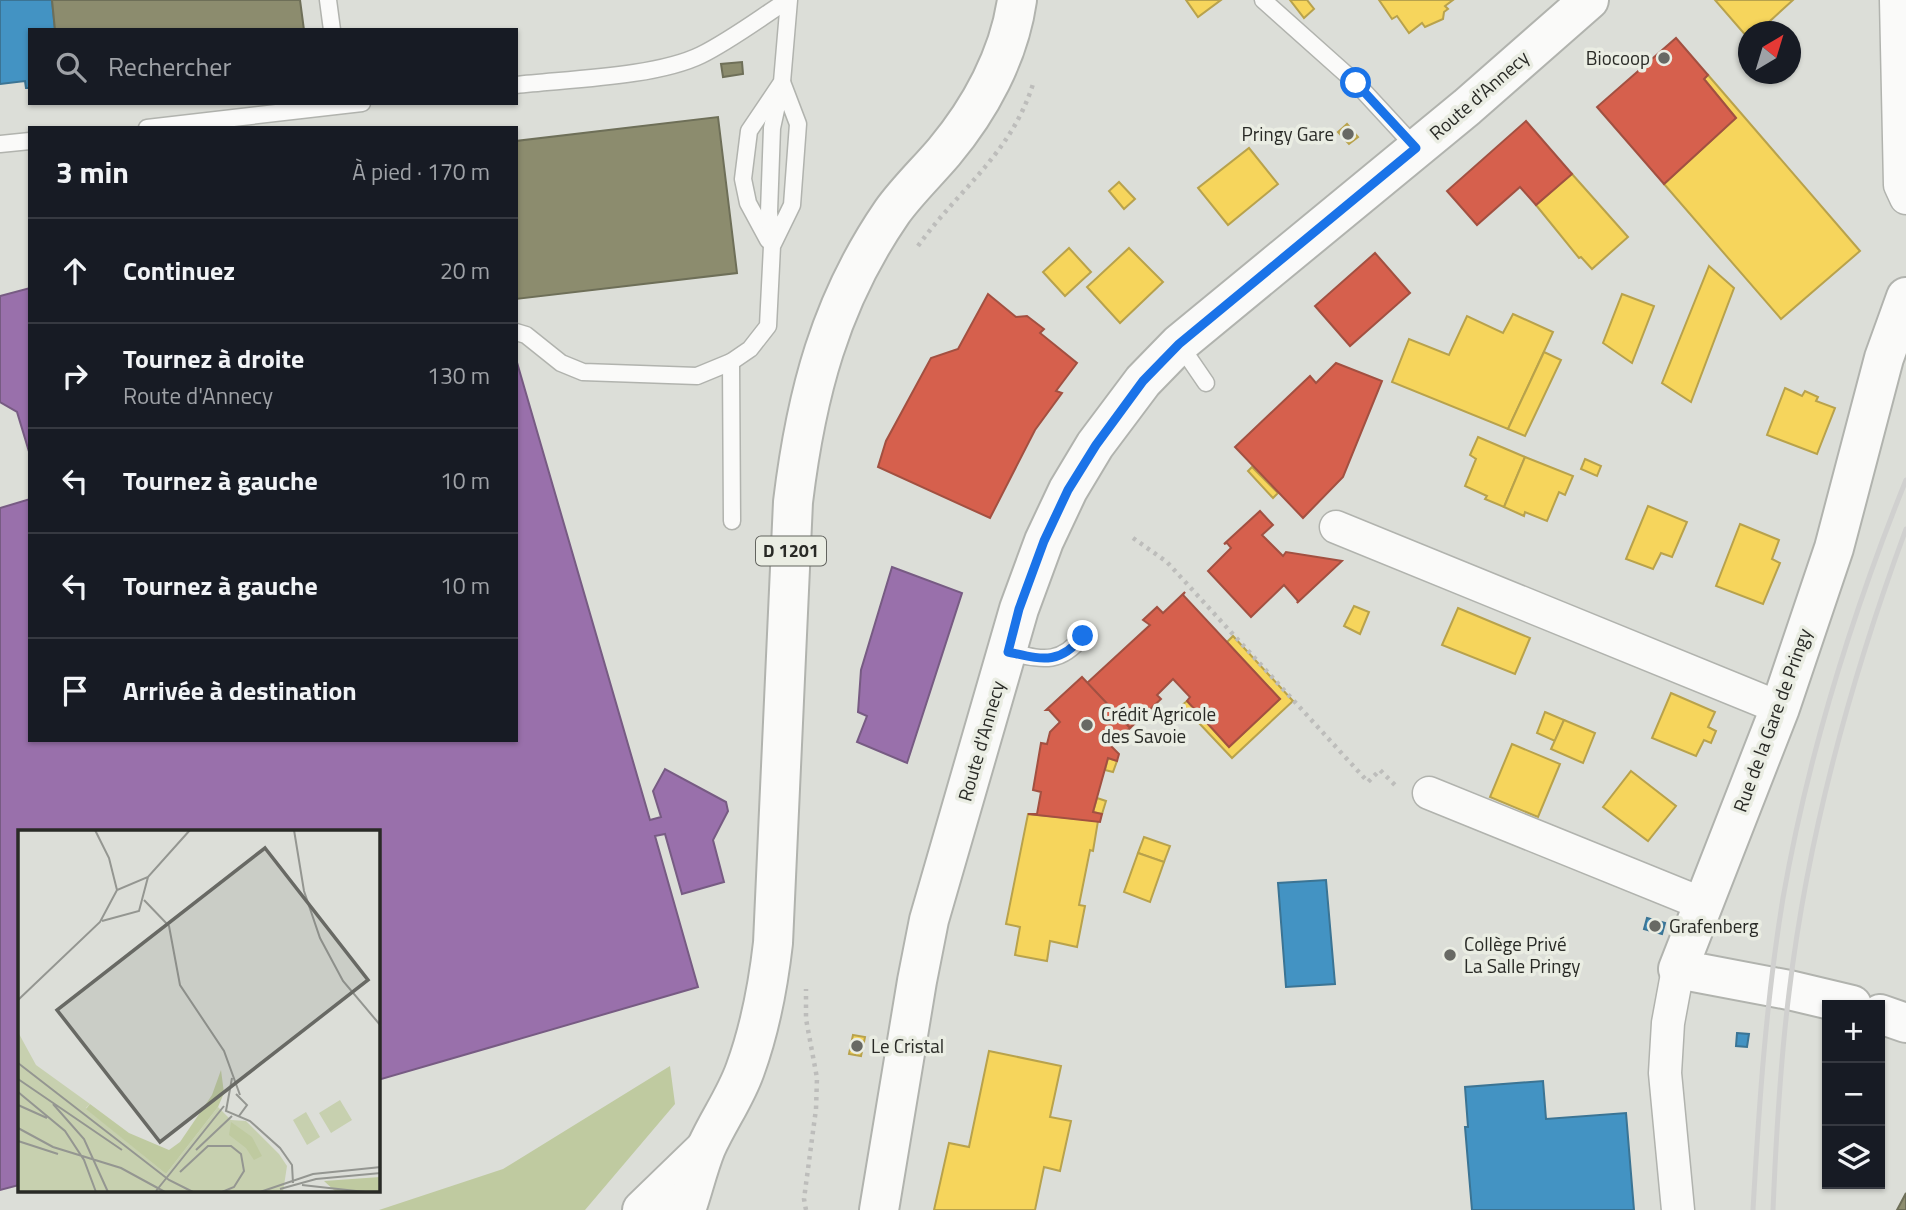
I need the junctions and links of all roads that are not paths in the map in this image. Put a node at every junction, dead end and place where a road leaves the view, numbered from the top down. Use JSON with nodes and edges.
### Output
{"nodes":[{"id":1,"x":328,"y":0,"type":"edge"},
{"id":2,"x":788,"y":0,"type":"edge"},
{"id":3,"x":1017,"y":0,"type":"edge"},
{"id":4,"x":1263,"y":0,"type":"edge"},
{"id":5,"x":1588,"y":0,"type":"edge"},
{"id":6,"x":1896,"y":0,"type":"edge"},
{"id":7,"x":332,"y":28,"type":"edge"},
{"id":8,"x":782,"y":82,"type":"junction"},
{"id":9,"x":518,"y":85,"type":"edge"},
{"id":10,"x":333,"y":105,"type":"edge"},
{"id":11,"x":163,"y":126,"type":"edge"},
{"id":12,"x":28,"y":141,"type":"edge"},
{"id":13,"x":0,"y":145,"type":"edge"},
{"id":14,"x":1416,"y":148,"type":"junction"},
{"id":15,"x":1906,"y":198,"type":"edge"},
{"id":16,"x":772,"y":246,"type":"junction"},
{"id":17,"x":1906,"y":297,"type":"edge"},
{"id":18,"x":518,"y":333,"type":"edge"},
{"id":19,"x":1179,"y":344,"type":"junction"},
{"id":20,"x":731,"y":362,"type":"junction"},
{"id":21,"x":1206,"y":383,"type":"dead end"},
{"id":22,"x":732,"y":521,"type":"dead end"},
{"id":23,"x":1336,"y":527,"type":"dead end"},
{"id":24,"x":1083,"y":636,"type":"dead end"},
{"id":25,"x":1008,"y":652,"type":"junction"},
{"id":26,"x":1780,"y":708,"type":"junction"},
{"id":27,"x":1429,"y":793,"type":"dead end"},
{"id":28,"x":1703,"y":904,"type":"junction"},
{"id":29,"x":1678,"y":969,"type":"junction"},
{"id":30,"x":1831,"y":1000,"type":"edge"},
{"id":31,"x":1885,"y":1016,"type":"edge"},
{"id":32,"x":1906,"y":1023,"type":"edge"},
{"id":33,"x":707,"y":1148,"type":"junction"},
{"id":34,"x":642,"y":1210,"type":"edge"},
{"id":35,"x":686,"y":1210,"type":"edge"},
{"id":36,"x":879,"y":1210,"type":"edge"},
{"id":37,"x":1678,"y":1210,"type":"edge"}],
"edges":[{"from":1,"to":7,"type":"lane"},
{"from":2,"to":8,"type":"lane"},
{"from":2,"to":9,"type":"lane"},
{"from":3,"to":33,"type":"street","number":"D 1201"},
{"from":4,"to":14,"type":"lane"},
{"from":5,"to":14,"type":"street","name":"Route d'Annecy"},
{"from":6,"to":15,"type":"street"},
{"from":8,"to":16,"type":"lane"},
{"from":8,"to":16,"type":"lane"},
{"from":8,"to":16,"type":"lane"},
{"from":10,"to":11,"type":"lane"},
{"from":12,"to":13,"type":"lane"},
{"from":14,"to":19,"type":"street","name":"Route d'Annecy"},
{"from":16,"to":20,"type":"lane"},
{"from":17,"to":26,"type":"street","name":"Rue de la Gare de Pringy"},
{"from":18,"to":20,"type":"lane"},
{"from":19,"to":21,"type":"lane"},
{"from":19,"to":25,"type":"street","name":"Route d'Annecy"},
{"from":20,"to":22,"type":"lane"},
{"from":23,"to":26,"type":"street"},
{"from":24,"to":25,"type":"lane"},
{"from":25,"to":36,"type":"street","name":"Route d'Annecy"},
{"from":26,"to":28,"type":"street","name":"Rue de la Gare de Pringy"},
{"from":27,"to":28,"type":"street"},
{"from":28,"to":29,"type":"street","name":"Rue de la Gare de Pringy"},
{"from":29,"to":30,"type":"street"},
{"from":29,"to":37,"type":"street"},
{"from":31,"to":32,"type":"street"},
{"from":33,"to":34,"type":"street","number":"D 1201"},
{"from":33,"to":35,"type":"street","number":"D 1201"}]}
